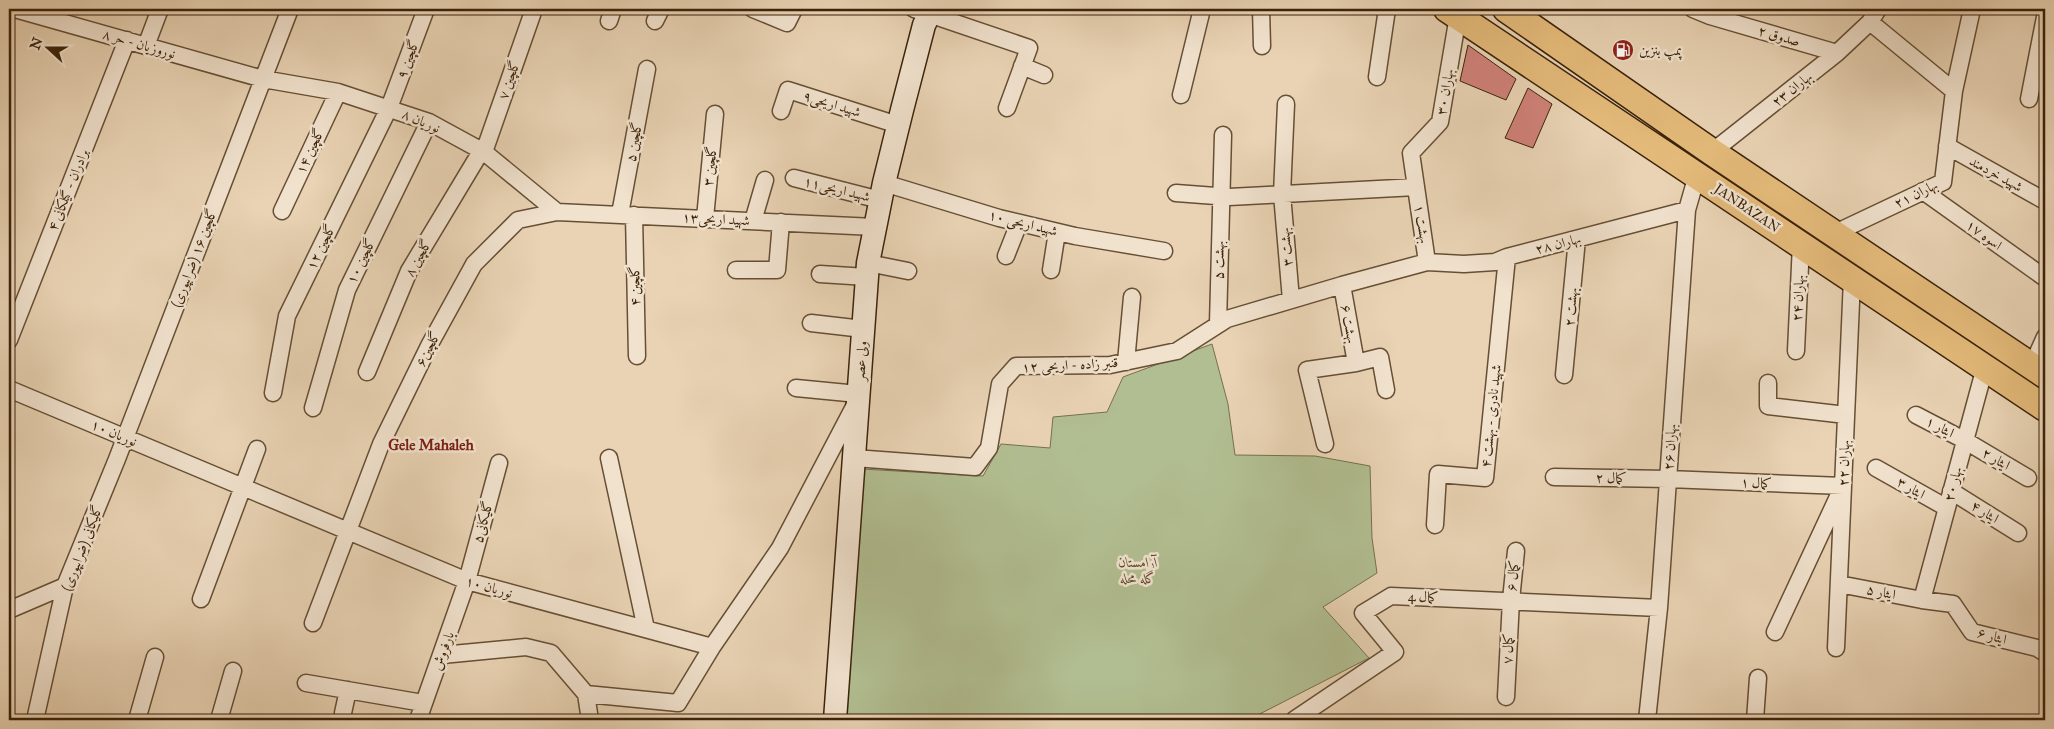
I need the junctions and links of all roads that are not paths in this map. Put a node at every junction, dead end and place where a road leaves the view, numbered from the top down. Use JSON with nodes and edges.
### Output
{"nodes":[{"id":1,"x":15,"y":9,"type":"edge"},
{"id":2,"x":160,"y":9,"type":"edge"},
{"id":3,"x":290,"y":9,"type":"edge"},
{"id":4,"x":426,"y":9,"type":"edge"},
{"id":5,"x":534,"y":9,"type":"edge"},
{"id":6,"x":753,"y":9,"type":"edge"},
{"id":7,"x":794,"y":9,"type":"edge"},
{"id":8,"x":1202,"y":9,"type":"edge"},
{"id":9,"x":1261,"y":9,"type":"edge"},
{"id":10,"x":1386,"y":9,"type":"edge"},
{"id":11,"x":1693,"y":9,"type":"edge"},
{"id":12,"x":1972,"y":9,"type":"edge"},
{"id":13,"x":925,"y":11,"type":"edge"},
{"id":14,"x":1453,"y":12,"type":"edge"},
{"id":15,"x":1516,"y":12,"type":"edge"},
{"id":16,"x":1711,"y":12,"type":"edge"},
{"id":17,"x":47,"y":13,"type":"edge"},
{"id":18,"x":1874,"y":15,"type":"edge"},
{"id":19,"x":2045,"y":17,"type":"edge"},
{"id":20,"x":128,"y":40,"type":"junction"},
{"id":21,"x":146,"y":46,"type":"junction"},
{"id":22,"x":1262,"y":46,"type":"dead end"},
{"id":23,"x":1836,"y":53,"type":"junction"},
{"id":24,"x":1022,"y":66,"type":"junction"},
{"id":25,"x":2040,"y":68,"type":"edge"},
{"id":26,"x":647,"y":69,"type":"dead end"},
{"id":27,"x":1044,"y":75,"type":"dead end"},
{"id":28,"x":1377,"y":77,"type":"dead end"},
{"id":29,"x":264,"y":79,"type":"junction"},
{"id":30,"x":1954,"y":91,"type":"junction"},
{"id":31,"x":338,"y":92,"type":"junction"},
{"id":32,"x":1181,"y":95,"type":"dead end"},
{"id":33,"x":2029,"y":99,"type":"dead end"},
{"id":34,"x":1286,"y":104,"type":"dead end"},
{"id":35,"x":389,"y":108,"type":"junction"},
{"id":36,"x":1007,"y":108,"type":"dead end"},
{"id":37,"x":781,"y":111,"type":"dead end"},
{"id":38,"x":715,"y":114,"type":"dead end"},
{"id":39,"x":429,"y":122,"type":"junction"},
{"id":40,"x":898,"y":125,"type":"junction"},
{"id":41,"x":1223,"y":135,"type":"dead end"},
{"id":42,"x":1947,"y":146,"type":"junction"},
{"id":43,"x":484,"y":152,"type":"junction"},
{"id":44,"x":1712,"y":152,"type":"junction"},
{"id":45,"x":1697,"y":175,"type":"junction"},
{"id":46,"x":794,"y":178,"type":"dead end"},
{"id":47,"x":765,"y":180,"type":"dead end"},
{"id":48,"x":1416,"y":187,"type":"junction"},
{"id":49,"x":882,"y":191,"type":"junction"},
{"id":50,"x":1923,"y":191,"type":"junction"},
{"id":51,"x":1176,"y":193,"type":"dead end"},
{"id":52,"x":1282,"y":194,"type":"junction"},
{"id":53,"x":1220,"y":196,"type":"junction"},
{"id":54,"x":2045,"y":201,"type":"edge"},
{"id":55,"x":1687,"y":210,"type":"junction"},
{"id":56,"x":282,"y":211,"type":"dead end"},
{"id":57,"x":557,"y":212,"type":"junction"},
{"id":58,"x":627,"y":215,"type":"junction"},
{"id":59,"x":705,"y":218,"type":"junction"},
{"id":60,"x":753,"y":221,"type":"junction"},
{"id":61,"x":781,"y":222,"type":"junction"},
{"id":62,"x":1019,"y":223,"type":"junction"},
{"id":63,"x":875,"y":227,"type":"junction"},
{"id":64,"x":1057,"y":232,"type":"junction"},
{"id":65,"x":1835,"y":233,"type":"junction"},
{"id":66,"x":1577,"y":239,"type":"junction"},
{"id":67,"x":1801,"y":244,"type":"junction"},
{"id":68,"x":1164,"y":251,"type":"dead end"},
{"id":69,"x":1006,"y":256,"type":"dead end"},
{"id":70,"x":1507,"y":257,"type":"junction"},
{"id":71,"x":1428,"y":262,"type":"junction"},
{"id":72,"x":736,"y":270,"type":"dead end"},
{"id":73,"x":867,"y":270,"type":"junction"},
{"id":74,"x":1051,"y":270,"type":"dead end"},
{"id":75,"x":908,"y":271,"type":"dead end"},
{"id":76,"x":820,"y":274,"type":"dead end"},
{"id":77,"x":2045,"y":278,"type":"edge"},
{"id":78,"x":1852,"y":279,"type":"junction"},
{"id":79,"x":1342,"y":284,"type":"junction"},
{"id":80,"x":1132,"y":297,"type":"dead end"},
{"id":81,"x":1290,"y":300,"type":"junction"},
{"id":82,"x":811,"y":324,"type":"dead end"},
{"id":83,"x":1218,"y":324,"type":"junction"},
{"id":84,"x":863,"y":329,"type":"junction"},
{"id":85,"x":2045,"y":336,"type":"edge"},
{"id":86,"x":9,"y":340,"type":"edge"},
{"id":87,"x":1796,"y":351,"type":"dead end"},
{"id":88,"x":637,"y":356,"type":"dead end"},
{"id":89,"x":1126,"y":362,"type":"junction"},
{"id":90,"x":1356,"y":363,"type":"junction"},
{"id":91,"x":1985,"y":367,"type":"junction"},
{"id":92,"x":2038,"y":370,"type":"edge"},
{"id":93,"x":367,"y":372,"type":"dead end"},
{"id":94,"x":1564,"y":375,"type":"dead end"},
{"id":95,"x":1768,"y":382,"type":"dead end"},
{"id":96,"x":796,"y":388,"type":"dead end"},
{"id":97,"x":9,"y":389,"type":"edge"},
{"id":98,"x":1386,"y":390,"type":"dead end"},
{"id":99,"x":273,"y":393,"type":"dead end"},
{"id":100,"x":858,"y":396,"type":"junction"},
{"id":101,"x":313,"y":408,"type":"dead end"},
{"id":102,"x":2045,"y":408,"type":"edge"},
{"id":103,"x":1846,"y":414,"type":"junction"},
{"id":104,"x":1916,"y":415,"type":"dead end"},
{"id":105,"x":125,"y":438,"type":"junction"},
{"id":106,"x":1964,"y":440,"type":"junction"},
{"id":107,"x":1325,"y":444,"type":"dead end"},
{"id":108,"x":257,"y":449,"type":"dead end"},
{"id":109,"x":609,"y":458,"type":"dead end"},
{"id":110,"x":854,"y":458,"type":"junction"},
{"id":111,"x":498,"y":463,"type":"dead end"},
{"id":112,"x":1876,"y":468,"type":"dead end"},
{"id":113,"x":1554,"y":477,"type":"dead end"},
{"id":114,"x":2028,"y":478,"type":"dead end"},
{"id":115,"x":1668,"y":479,"type":"junction"},
{"id":116,"x":1843,"y":486,"type":"junction"},
{"id":117,"x":243,"y":487,"type":"junction"},
{"id":118,"x":1951,"y":491,"type":"junction"},
{"id":119,"x":1947,"y":508,"type":"junction"},
{"id":120,"x":1435,"y":525,"type":"dead end"},
{"id":121,"x":348,"y":531,"type":"junction"},
{"id":122,"x":2018,"y":533,"type":"dead end"},
{"id":123,"x":1516,"y":551,"type":"dead end"},
{"id":124,"x":466,"y":581,"type":"junction"},
{"id":125,"x":1839,"y":584,"type":"junction"},
{"id":126,"x":65,"y":586,"type":"junction"},
{"id":127,"x":201,"y":599,"type":"dead end"},
{"id":128,"x":1511,"y":600,"type":"junction"},
{"id":129,"x":1922,"y":600,"type":"junction"},
{"id":130,"x":1659,"y":608,"type":"junction"},
{"id":131,"x":9,"y":610,"type":"edge"},
{"id":132,"x":313,"y":623,"type":"dead end"},
{"id":133,"x":646,"y":629,"type":"junction"},
{"id":134,"x":1775,"y":632,"type":"dead end"},
{"id":135,"x":712,"y":647,"type":"junction"},
{"id":136,"x":1836,"y":648,"type":"dead end"},
{"id":137,"x":2045,"y":653,"type":"edge"},
{"id":138,"x":442,"y":655,"type":"junction"},
{"id":139,"x":156,"y":657,"type":"dead end"},
{"id":140,"x":233,"y":672,"type":"dead end"},
{"id":141,"x":1758,"y":678,"type":"dead end"},
{"id":142,"x":306,"y":683,"type":"dead end"},
{"id":143,"x":348,"y":690,"type":"junction"},
{"id":144,"x":586,"y":694,"type":"junction"},
{"id":145,"x":1506,"y":697,"type":"dead end"},
{"id":146,"x":423,"y":703,"type":"junction"},
{"id":147,"x":343,"y":712,"type":"dead end"},
{"id":148,"x":36,"y":720,"type":"edge"},
{"id":149,"x":137,"y":720,"type":"edge"},
{"id":150,"x":219,"y":720,"type":"edge"},
{"id":151,"x":418,"y":720,"type":"edge"},
{"id":152,"x":590,"y":720,"type":"edge"},
{"id":153,"x":835,"y":720,"type":"edge"},
{"id":154,"x":1294,"y":720,"type":"edge"},
{"id":155,"x":1647,"y":720,"type":"edge"},
{"id":156,"x":1755,"y":720,"type":"edge"}],
"edges":[{"from":1,"to":17,"type":"street","name":"نوروزیان - حر ۸"},
{"from":2,"to":21,"type":"street"},
{"from":3,"to":29,"type":"street","name":"گلچین ۱۶ (ضرابپوری)"},
{"from":4,"to":35,"type":"street","name":"گلچین ۹"},
{"from":5,"to":43,"type":"street","name":"گلچین ۷"},
{"from":6,"to":7,"type":"street"},
{"from":8,"to":32,"type":"street"},
{"from":9,"to":22,"type":"street"},
{"from":10,"to":28,"type":"street"},
{"from":11,"to":16,"type":"street","name":"صدوق ۲"},
{"from":12,"to":30,"type":"street","name":"بهاران ۲۱"},
{"from":13,"to":24,"type":"street"},
{"from":13,"to":40,"type":"main road","name":"ولی عصر"},
{"from":14,"to":45,"type":"highway","name":"JANBAZAN"},
{"from":14,"to":48,"type":"street","name":"بهاران ۳۰"},
{"from":15,"to":44,"type":"highway","name":"JANBAZAN"},
{"from":16,"to":23,"type":"street","name":"صدوق ۲"},
{"from":17,"to":20,"type":"street","name":"نوروزیان - حر ۸"},
{"from":18,"to":23,"type":"street","name":"بهاران ۲۳"},
{"from":18,"to":30,"type":"street"},
{"from":19,"to":25,"type":"street"},
{"from":20,"to":21,"type":"street","name":"نوروزیان - حر ۸"},
{"from":20,"to":86,"type":"street","name":"برادران - گیلکانی ۴"},
{"from":21,"to":29,"type":"street","name":"نوروزیان - حر ۸"},
{"from":23,"to":44,"type":"street","name":"بهاران ۲۳"},
{"from":24,"to":27,"type":"street"},
{"from":24,"to":36,"type":"street"},
{"from":25,"to":33,"type":"street"},
{"from":26,"to":58,"type":"street","name":"گلچین ۵"},
{"from":29,"to":31,"type":"street","name":"نوریان ۸"},
{"from":29,"to":105,"type":"street","name":"گلچین ۱۶ (ضرابپوری)"},
{"from":30,"to":42,"type":"street","name":"بهاران ۲۱"},
{"from":31,"to":35,"type":"street","name":"نوریان ۸"},
{"from":31,"to":56,"type":"street","name":"گلچین ۱۴"},
{"from":34,"to":52,"type":"street","name":"بهشت ۳"},
{"from":35,"to":39,"type":"street","name":"نوریان ۸"},
{"from":35,"to":99,"type":"street","name":"گلچین ۱۲"},
{"from":37,"to":40,"type":"street","name":"شهید اریحی۹"},
{"from":38,"to":59,"type":"street","name":"گلچین ۳"},
{"from":39,"to":43,"type":"street","name":"نوریان ۸"},
{"from":39,"to":101,"type":"street","name":"گلچین ۱۰"},
{"from":40,"to":49,"type":"main road","name":"ولی عصر"},
{"from":41,"to":53,"type":"street","name":"بهشت ۵"},
{"from":42,"to":50,"type":"street","name":"بهاران ۲۱"},
{"from":42,"to":54,"type":"street","name":"شهید خردمند"},
{"from":43,"to":57,"type":"street","name":"نوریان ۸"},
{"from":43,"to":93,"type":"street","name":"گلچین ۸"},
{"from":44,"to":65,"type":"highway","name":"JANBAZAN"},
{"from":45,"to":55,"type":"street","name":"بهاران ۲۶"},
{"from":45,"to":67,"type":"highway","name":"JANBAZAN"},
{"from":46,"to":49,"type":"street","name":"شهید اریحی۱۱"},
{"from":47,"to":60,"type":"street"},
{"from":48,"to":52,"type":"street"},
{"from":48,"to":71,"type":"street","name":"بهشت ۱"},
{"from":49,"to":62,"type":"street","name":"شهید اریحی ۱۰"},
{"from":49,"to":63,"type":"main road","name":"ولی عصر"},
{"from":50,"to":65,"type":"street","name":"بهاران ۲۱"},
{"from":50,"to":77,"type":"street","name":"اسوه ۱۷"},
{"from":51,"to":53,"type":"street"},
{"from":52,"to":53,"type":"street"},
{"from":52,"to":81,"type":"street","name":"بهشت ۳"},
{"from":53,"to":83,"type":"street","name":"بهشت ۵"},
{"from":55,"to":66,"type":"street","name":"بهاران ۲۸"},
{"from":55,"to":115,"type":"street","name":"بهاران ۲۶"},
{"from":57,"to":58,"type":"street","name":"شهید اریحی۱۳"},
{"from":57,"to":121,"type":"street","name":"گلچین۶"},
{"from":58,"to":59,"type":"street","name":"شهید اریحی۱۳"},
{"from":58,"to":88,"type":"street","name":"گلچین ۴"},
{"from":59,"to":60,"type":"street","name":"شهید اریحی۱۳"},
{"from":60,"to":61,"type":"street","name":"شهید اریحی۱۳"},
{"from":61,"to":63,"type":"street","name":"شهید اریحی۱۳"},
{"from":61,"to":72,"type":"street"},
{"from":62,"to":64,"type":"street","name":"شهید اریحی ۱۰"},
{"from":62,"to":69,"type":"street"},
{"from":63,"to":73,"type":"main road","name":"ولی عصر"},
{"from":64,"to":68,"type":"street","name":"شهید اریحی ۱۰"},
{"from":64,"to":74,"type":"street"},
{"from":65,"to":92,"type":"highway","name":"JANBAZAN"},
{"from":66,"to":70,"type":"street","name":"بهاران ۲۸"},
{"from":66,"to":94,"type":"street","name":"بهشت ۲"},
{"from":67,"to":78,"type":"highway","name":"JANBAZAN"},
{"from":67,"to":87,"type":"street","name":"بهاران ۲۴"},
{"from":70,"to":71,"type":"street","name":"بهاران ۲۸"},
{"from":70,"to":120,"type":"street","name":"شهید نادری - بهشت ۴"},
{"from":71,"to":79,"type":"street","name":"قنبر زاده - اریحی ۱۲"},
{"from":73,"to":75,"type":"street"},
{"from":73,"to":76,"type":"street"},
{"from":73,"to":84,"type":"main road","name":"ولی عصر"},
{"from":78,"to":91,"type":"highway","name":"JANBAZAN"},
{"from":78,"to":103,"type":"street","name":"بهاران ۲۲"},
{"from":79,"to":81,"type":"street","name":"قنبر زاده - اریحی ۱۲"},
{"from":79,"to":90,"type":"street","name":"بهشت ۶"},
{"from":80,"to":89,"type":"street"},
{"from":81,"to":83,"type":"street","name":"قنبر زاده - اریحی ۱۲"},
{"from":82,"to":84,"type":"street"},
{"from":83,"to":89,"type":"street","name":"قنبر زاده - اریحی ۱۲"},
{"from":84,"to":100,"type":"main road","name":"ولی عصر"},
{"from":85,"to":92,"type":"street"},
{"from":89,"to":110,"type":"street","name":"قنبر زاده - اریحی ۱۲"},
{"from":90,"to":98,"type":"street"},
{"from":90,"to":107,"type":"street"},
{"from":91,"to":102,"type":"highway","name":"JANBAZAN"},
{"from":91,"to":106,"type":"street","name":"بهار ۲۰"},
{"from":95,"to":103,"type":"street"},
{"from":96,"to":100,"type":"street"},
{"from":97,"to":105,"type":"street","name":"نوریان ۱۰"},
{"from":100,"to":110,"type":"main road","name":"ولی عصر"},
{"from":100,"to":135,"type":"street"},
{"from":103,"to":116,"type":"street","name":"بهاران ۲۲"},
{"from":104,"to":106,"type":"street","name":"ایثار ۱"},
{"from":105,"to":117,"type":"street","name":"نوریان ۱۰"},
{"from":105,"to":126,"type":"street","name":"گلیکانی (ضرابپوری)"},
{"from":106,"to":114,"type":"street","name":"ایثار ۲"},
{"from":106,"to":118,"type":"street","name":"بهار ۲۰"},
{"from":108,"to":117,"type":"street"},
{"from":109,"to":133,"type":"street"},
{"from":110,"to":153,"type":"main road","name":"ولی عصر"},
{"from":111,"to":124,"type":"street","name":"گلیکانی۵"},
{"from":112,"to":119,"type":"street","name":"ایثار ۳"},
{"from":113,"to":115,"type":"street","name":"کمال ۲"},
{"from":115,"to":116,"type":"street","name":"کمال ۱"},
{"from":115,"to":130,"type":"street","name":"بهاران ۲۶"},
{"from":116,"to":125,"type":"street","name":"بهاران ۲۲"},
{"from":116,"to":134,"type":"street"},
{"from":117,"to":121,"type":"street","name":"نوریان ۱۰"},
{"from":117,"to":127,"type":"street"},
{"from":118,"to":119,"type":"street","name":"بهار ۲۰"},
{"from":118,"to":122,"type":"street","name":"ایثار ۴"},
{"from":119,"to":129,"type":"street","name":"بهار ۲۰"},
{"from":121,"to":124,"type":"street","name":"نوریان ۱۰"},
{"from":121,"to":132,"type":"street","name":"گلچین۶"},
{"from":123,"to":128,"type":"street","name":"کمال ۶"},
{"from":124,"to":133,"type":"street","name":"نوریان ۱۰"},
{"from":124,"to":138,"type":"street","name":"بارفروش"},
{"from":125,"to":129,"type":"street","name":"ایثار ۵"},
{"from":125,"to":136,"type":"street","name":"بهاران ۲۲"},
{"from":126,"to":131,"type":"street"},
{"from":126,"to":148,"type":"street","name":"گلیکانی (ضرابپوری)"},
{"from":128,"to":130,"type":"street","name":"کمال 4"},
{"from":128,"to":145,"type":"street","name":"کمال ۷"},
{"from":128,"to":154,"type":"street","name":"کمال 4"},
{"from":129,"to":137,"type":"street","name":"ایثار ۶"},
{"from":130,"to":155,"type":"street","name":"بهاران ۲۶"},
{"from":133,"to":135,"type":"street","name":"نوریان ۱۰"},
{"from":135,"to":144,"type":"street"},
{"from":138,"to":144,"type":"street"},
{"from":138,"to":146,"type":"street","name":"بارفروش"},
{"from":139,"to":149,"type":"street"},
{"from":140,"to":150,"type":"street"},
{"from":141,"to":156,"type":"street"},
{"from":142,"to":143,"type":"street"},
{"from":143,"to":146,"type":"street"},
{"from":143,"to":147,"type":"street"},
{"from":144,"to":152,"type":"street"},
{"from":146,"to":151,"type":"street","name":"بارفروش"}]}
